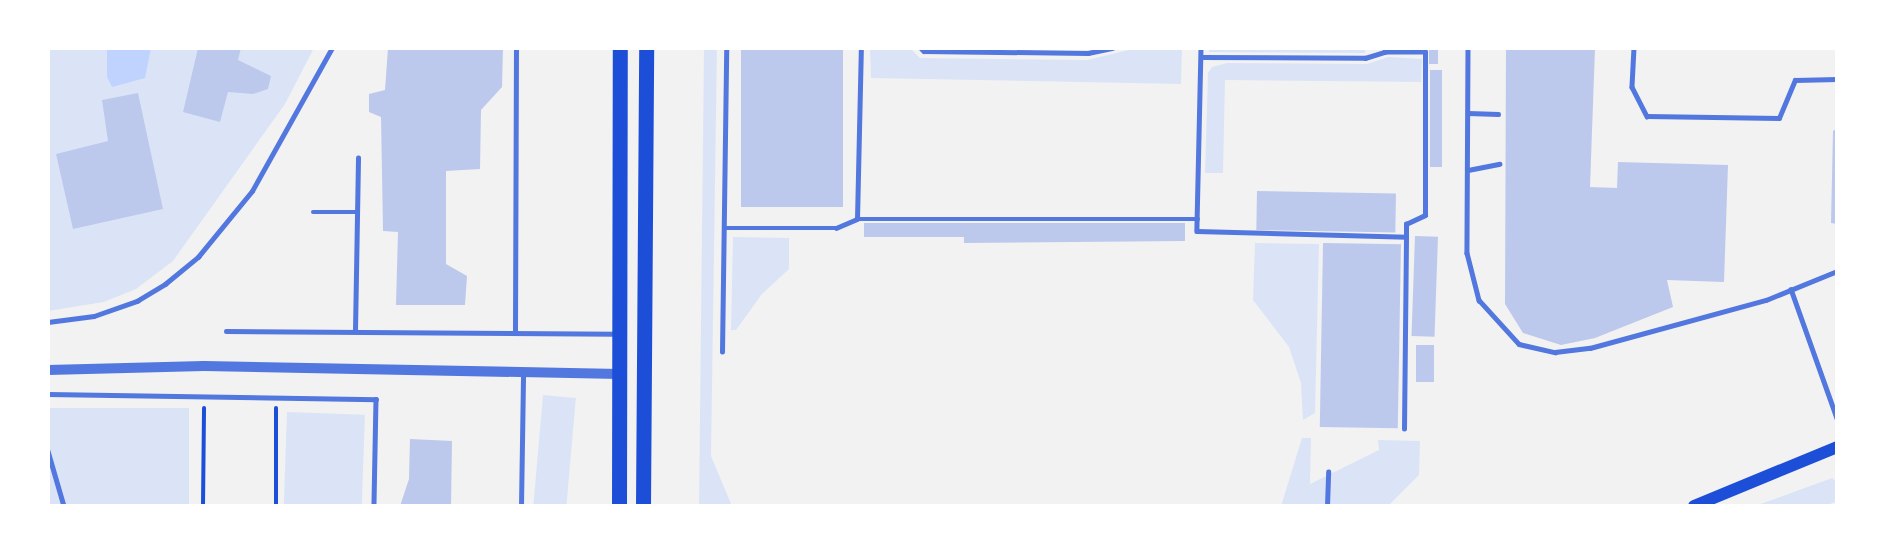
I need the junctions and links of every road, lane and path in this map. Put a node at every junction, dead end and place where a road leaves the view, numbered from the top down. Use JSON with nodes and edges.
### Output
{"nodes":[{"id":1,"x":332,"y":48,"type":"edge"},
{"id":2,"x":516,"y":48,"type":"edge"},
{"id":3,"x":620,"y":48,"type":"edge"},
{"id":4,"x":646,"y":48,"type":"edge"},
{"id":5,"x":726,"y":48,"type":"edge"},
{"id":6,"x":861,"y":48,"type":"edge"},
{"id":7,"x":921,"y":48,"type":"edge"},
{"id":8,"x":1112,"y":48,"type":"edge"},
{"id":9,"x":1201,"y":48,"type":"edge"},
{"id":10,"x":1468,"y":48,"type":"edge"},
{"id":11,"x":1634,"y":48,"type":"edge"},
{"id":12,"x":1386,"y":49,"type":"edge"},
{"id":13,"x":1009,"y":50,"type":"edge"},
{"id":14,"x":1201,"y":57,"type":"junction"},
{"id":15,"x":1837,"y":79,"type":"edge"},
{"id":16,"x":1468,"y":113,"type":"junction"},
{"id":17,"x":1498,"y":114,"type":"dead end"},
{"id":18,"x":358,"y":158,"type":"dead end"},
{"id":19,"x":1499,"y":164,"type":"dead end"},
{"id":20,"x":1468,"y":170,"type":"junction"},
{"id":21,"x":313,"y":212,"type":"dead end"},
{"id":22,"x":357,"y":212,"type":"junction"},
{"id":23,"x":857,"y":219,"type":"junction"},
{"id":24,"x":1198,"y":219,"type":"junction"},
{"id":25,"x":723,"y":228,"type":"junction"},
{"id":26,"x":1406,"y":237,"type":"junction"},
{"id":27,"x":1837,"y":271,"type":"edge"},
{"id":28,"x":1791,"y":290,"type":"junction"},
{"id":29,"x":48,"y":322,"type":"edge"},
{"id":30,"x":226,"y":331,"type":"dead end"},
{"id":31,"x":355,"y":331,"type":"junction"},
{"id":32,"x":515,"y":332,"type":"junction"},
{"id":33,"x":621,"y":334,"type":"junction"},
{"id":34,"x":722,"y":352,"type":"dead end"},
{"id":35,"x":48,"y":370,"type":"edge"},
{"id":36,"x":523,"y":373,"type":"junction"},
{"id":37,"x":620,"y":374,"type":"junction"},
{"id":38,"x":48,"y":394,"type":"edge"},
{"id":39,"x":204,"y":396,"type":"junction"},
{"id":40,"x":276,"y":397,"type":"junction"},
{"id":41,"x":1837,"y":418,"type":"edge"},
{"id":42,"x":1404,"y":429,"type":"dead end"},
{"id":43,"x":1837,"y":447,"type":"edge"},
{"id":44,"x":48,"y":451,"type":"edge"},
{"id":45,"x":1328,"y":472,"type":"dead end"},
{"id":46,"x":64,"y":506,"type":"edge"},
{"id":47,"x":203,"y":506,"type":"edge"},
{"id":48,"x":276,"y":506,"type":"edge"},
{"id":49,"x":374,"y":506,"type":"edge"},
{"id":50,"x":521,"y":506,"type":"edge"},
{"id":51,"x":619,"y":506,"type":"edge"},
{"id":52,"x":644,"y":506,"type":"edge"},
{"id":53,"x":1327,"y":506,"type":"edge"},
{"id":54,"x":1694,"y":506,"type":"edge"}],
"edges":[{"from":1,"to":29,"type":"lane"},
{"from":2,"to":32,"type":"lane"},
{"from":3,"to":33,"type":"main road"},
{"from":4,"to":52,"type":"main road"},
{"from":5,"to":25,"type":"lane"},
{"from":6,"to":23,"type":"lane"},
{"from":7,"to":13,"type":"lane"},
{"from":8,"to":13,"type":"lane"},
{"from":9,"to":14,"type":"lane"},
{"from":10,"to":16,"type":"lane"},
{"from":11,"to":15,"type":"lane"},
{"from":12,"to":14,"type":"lane"},
{"from":12,"to":26,"type":"lane"},
{"from":14,"to":24,"type":"lane"},
{"from":16,"to":17,"type":"lane"},
{"from":16,"to":20,"type":"lane"},
{"from":18,"to":22,"type":"lane"},
{"from":19,"to":20,"type":"lane"},
{"from":20,"to":28,"type":"lane"},
{"from":21,"to":22,"type":"lane"},
{"from":22,"to":31,"type":"lane"},
{"from":23,"to":24,"type":"lane"},
{"from":23,"to":25,"type":"lane"},
{"from":24,"to":26,"type":"lane"},
{"from":25,"to":34,"type":"lane"},
{"from":26,"to":42,"type":"lane"},
{"from":27,"to":28,"type":"lane"},
{"from":28,"to":41,"type":"lane"},
{"from":30,"to":31,"type":"lane"},
{"from":31,"to":32,"type":"lane"},
{"from":32,"to":33,"type":"lane"},
{"from":33,"to":37,"type":"main road"},
{"from":35,"to":36,"type":"street"},
{"from":36,"to":37,"type":"street"},
{"from":36,"to":50,"type":"lane"},
{"from":37,"to":51,"type":"main road"},
{"from":38,"to":39,"type":"lane"},
{"from":39,"to":40,"type":"lane"},
{"from":39,"to":47,"type":"path"},
{"from":40,"to":48,"type":"path"},
{"from":40,"to":49,"type":"lane"},
{"from":43,"to":54,"type":"main road"},
{"from":44,"to":46,"type":"lane"},
{"from":45,"to":53,"type":"lane"}]}
